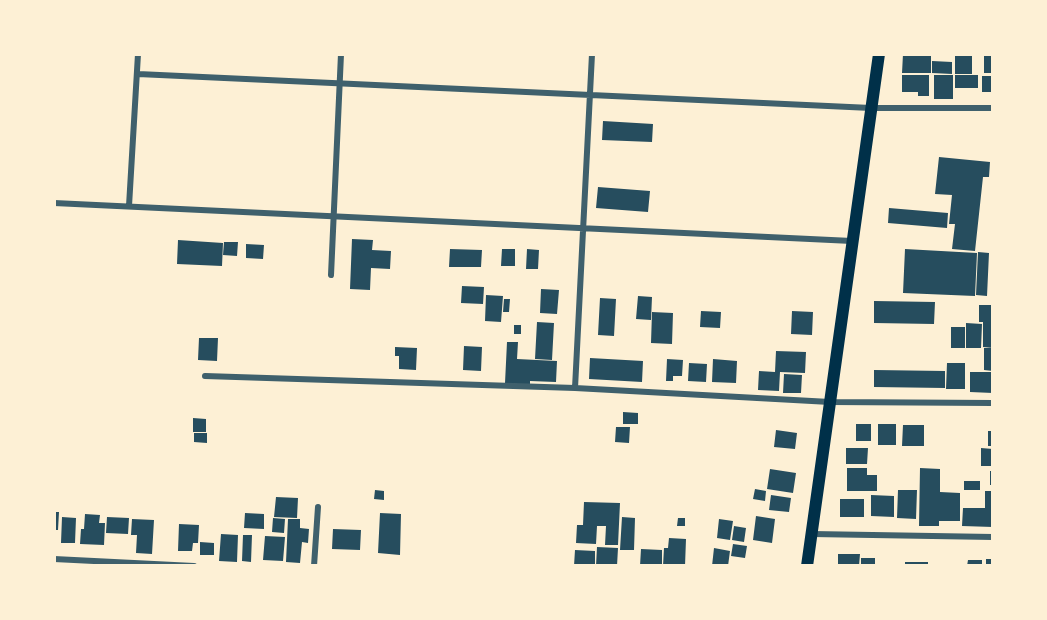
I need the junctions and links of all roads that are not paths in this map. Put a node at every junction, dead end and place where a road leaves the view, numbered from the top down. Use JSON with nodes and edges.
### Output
{"nodes":[{"id":1,"x":138,"y":54,"type":"edge"},
{"id":2,"x":341,"y":54,"type":"edge"},
{"id":3,"x":592,"y":54,"type":"edge"},
{"id":4,"x":879,"y":54,"type":"edge"},
{"id":5,"x":138,"y":74,"type":"junction"},
{"id":6,"x":340,"y":83,"type":"junction"},
{"id":7,"x":590,"y":95,"type":"junction"},
{"id":8,"x":871,"y":108,"type":"junction"},
{"id":9,"x":993,"y":108,"type":"edge"},
{"id":10,"x":54,"y":202,"type":"edge"},
{"id":11,"x":129,"y":206,"type":"junction"},
{"id":12,"x":334,"y":216,"type":"junction"},
{"id":13,"x":582,"y":228,"type":"junction"},
{"id":14,"x":852,"y":241,"type":"junction"},
{"id":15,"x":332,"y":275,"type":"dead end"},
{"id":16,"x":205,"y":376,"type":"dead end"},
{"id":17,"x":575,"y":388,"type":"junction"},
{"id":18,"x":830,"y":402,"type":"junction"},
{"id":19,"x":993,"y":403,"type":"edge"},
{"id":20,"x":318,"y":507,"type":"dead end"},
{"id":21,"x":811,"y":534,"type":"junction"},
{"id":22,"x":993,"y":537,"type":"edge"},
{"id":23,"x":54,"y":559,"type":"edge"},
{"id":24,"x":194,"y":566,"type":"edge"},
{"id":25,"x":314,"y":566,"type":"edge"},
{"id":26,"x":807,"y":566,"type":"edge"}],
"edges":[{"from":1,"to":5,"type":"street"},
{"from":2,"to":6,"type":"street"},
{"from":3,"to":7,"type":"street"},
{"from":4,"to":8,"type":"main road"},
{"from":5,"to":6,"type":"street"},
{"from":5,"to":11,"type":"street"},
{"from":6,"to":7,"type":"street"},
{"from":6,"to":12,"type":"street"},
{"from":7,"to":8,"type":"street"},
{"from":7,"to":13,"type":"street"},
{"from":8,"to":9,"type":"street"},
{"from":8,"to":14,"type":"main road"},
{"from":10,"to":11,"type":"street"},
{"from":11,"to":12,"type":"street"},
{"from":12,"to":13,"type":"street"},
{"from":12,"to":15,"type":"street"},
{"from":13,"to":14,"type":"street"},
{"from":13,"to":17,"type":"street"},
{"from":14,"to":18,"type":"main road"},
{"from":16,"to":17,"type":"street"},
{"from":17,"to":18,"type":"street"},
{"from":18,"to":19,"type":"street"},
{"from":18,"to":21,"type":"main road"},
{"from":20,"to":25,"type":"street"},
{"from":21,"to":22,"type":"street"},
{"from":21,"to":26,"type":"main road"},
{"from":23,"to":24,"type":"street"}]}
